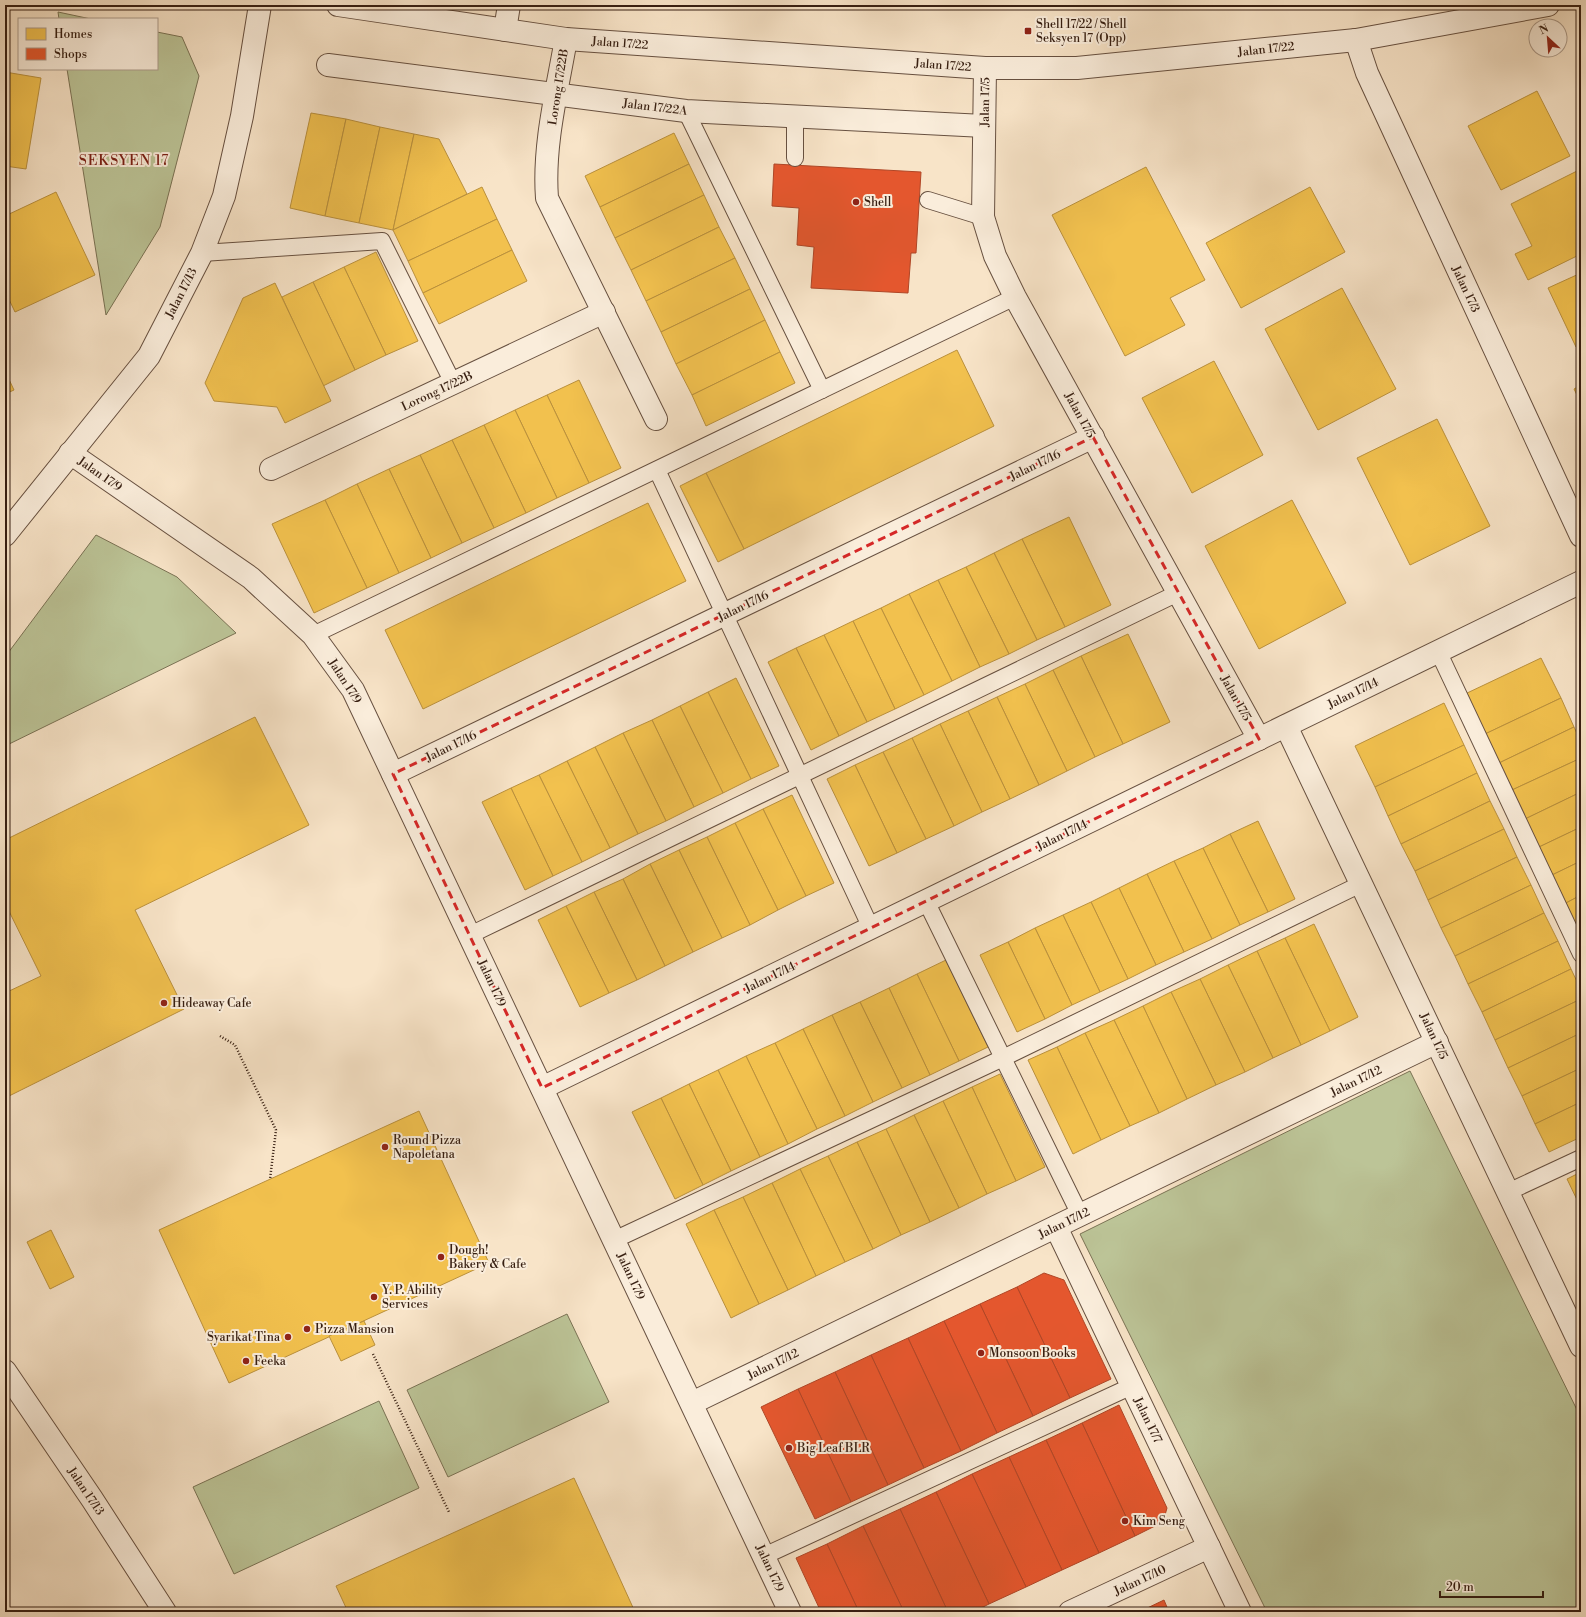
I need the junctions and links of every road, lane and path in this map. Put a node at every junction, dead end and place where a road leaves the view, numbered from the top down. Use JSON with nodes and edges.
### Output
{"nodes":[{"id":1,"x":260,"y":5,"type":"edge"},
{"id":2,"x":338,"y":5,"type":"edge"},
{"id":3,"x":509,"y":5,"type":"edge"},
{"id":4,"x":1548,"y":5,"type":"edge"},
{"id":5,"x":505,"y":30,"type":"junction"},
{"id":6,"x":566,"y":39,"type":"junction"},
{"id":7,"x":1356,"y":40,"type":"junction"},
{"id":8,"x":328,"y":65,"type":"dead end"},
{"id":9,"x":986,"y":68,"type":"junction"},
{"id":10,"x":556,"y":94,"type":"junction"},
{"id":11,"x":686,"y":111,"type":"junction"},
{"id":12,"x":795,"y":116,"type":"junction"},
{"id":13,"x":984,"y":126,"type":"junction"},
{"id":14,"x":795,"y":158,"type":"dead end"},
{"id":15,"x":928,"y":200,"type":"dead end"},
{"id":16,"x":983,"y":217,"type":"junction"},
{"id":17,"x":202,"y":253,"type":"junction"},
{"id":18,"x":1015,"y":297,"type":"junction"},
{"id":19,"x":604,"y":312,"type":"junction"},
{"id":20,"x":453,"y":383,"type":"junction"},
{"id":21,"x":822,"y":390,"type":"junction"},
{"id":22,"x":656,"y":418,"type":"dead end"},
{"id":23,"x":1093,"y":437,"type":"junction"},
{"id":24,"x":70,"y":453,"type":"junction"},
{"id":25,"x":270,"y":469,"type":"dead end"},
{"id":26,"x":658,"y":470,"type":"junction"},
{"id":27,"x":5,"y":535,"type":"edge"},
{"id":28,"x":1581,"y":536,"type":"edge"},
{"id":29,"x":1581,"y":582,"type":"edge"},
{"id":30,"x":1178,"y":593,"type":"junction"},
{"id":31,"x":725,"y":614,"type":"junction"},
{"id":32,"x":313,"y":635,"type":"junction"},
{"id":33,"x":1438,"y":651,"type":"junction"},
{"id":34,"x":1286,"y":726,"type":"junction"},
{"id":35,"x":1259,"y":739,"type":"junction"},
{"id":36,"x":393,"y":774,"type":"junction"},
{"id":37,"x":800,"y":775,"type":"junction"},
{"id":38,"x":1361,"y":884,"type":"junction"},
{"id":39,"x":926,"y":901,"type":"junction"},
{"id":40,"x":871,"y":928,"type":"junction"},
{"id":41,"x":470,"y":935,"type":"junction"},
{"id":42,"x":1581,"y":954,"type":"edge"},
{"id":43,"x":220,"y":1036,"type":"dead end"},
{"id":44,"x":1437,"y":1042,"type":"junction"},
{"id":45,"x":1003,"y":1058,"type":"junction"},
{"id":46,"x":542,"y":1088,"type":"junction"},
{"id":47,"x":1581,"y":1158,"type":"edge"},
{"id":48,"x":270,"y":1179,"type":"dead end"},
{"id":49,"x":1508,"y":1192,"type":"junction"},
{"id":50,"x":1080,"y":1216,"type":"junction"},
{"id":51,"x":1056,"y":1227,"type":"junction"},
{"id":52,"x":614,"y":1240,"type":"junction"},
{"id":53,"x":1581,"y":1346,"type":"edge"},
{"id":54,"x":374,"y":1354,"type":"dead end"},
{"id":55,"x":5,"y":1371,"type":"edge"},
{"id":56,"x":1132,"y":1386,"type":"junction"},
{"id":57,"x":692,"y":1403,"type":"junction"},
{"id":58,"x":449,"y":1512,"type":"dead end"},
{"id":59,"x":1209,"y":1547,"type":"junction"},
{"id":60,"x":764,"y":1556,"type":"junction"},
{"id":61,"x":165,"y":1612,"type":"edge"},
{"id":62,"x":790,"y":1612,"type":"edge"},
{"id":63,"x":1070,"y":1612,"type":"edge"},
{"id":64,"x":1240,"y":1612,"type":"edge"}],
"edges":[{"from":1,"to":17,"type":"street","name":"Jalan 17/13"},
{"from":2,"to":5,"type":"street","name":"Jalan 17/22"},
{"from":3,"to":5,"type":"street"},
{"from":4,"to":7,"type":"street","name":"Jalan 17/22"},
{"from":5,"to":6,"type":"street","name":"Jalan 17/22"},
{"from":6,"to":9,"type":"street","name":"Jalan 17/22"},
{"from":6,"to":10,"type":"street","name":"Lorong 17/22B"},
{"from":7,"to":9,"type":"street","name":"Jalan 17/22"},
{"from":7,"to":28,"type":"street","name":"Jalan 17/3"},
{"from":8,"to":10,"type":"street","name":"Jalan 17/22A"},
{"from":9,"to":13,"type":"street","name":"Jalan 17/5"},
{"from":10,"to":11,"type":"street","name":"Jalan 17/22A"},
{"from":10,"to":19,"type":"street","name":"Lorong 17/22B"},
{"from":11,"to":12,"type":"street","name":"Jalan 17/22A"},
{"from":11,"to":21,"type":"lane"},
{"from":12,"to":13,"type":"street","name":"Jalan 17/22A"},
{"from":12,"to":14,"type":"lane"},
{"from":13,"to":16,"type":"street","name":"Jalan 17/5"},
{"from":15,"to":16,"type":"lane"},
{"from":16,"to":18,"type":"street","name":"Jalan 17/5"},
{"from":17,"to":20,"type":"lane"},
{"from":17,"to":24,"type":"street","name":"Jalan 17/13"},
{"from":18,"to":21,"type":"lane"},
{"from":18,"to":23,"type":"street","name":"Jalan 17/5"},
{"from":19,"to":20,"type":"street","name":"Lorong 17/22B"},
{"from":19,"to":22,"type":"street","name":"Lorong 17/22B"},
{"from":20,"to":25,"type":"street","name":"Lorong 17/22B"},
{"from":21,"to":26,"type":"lane"},
{"from":23,"to":30,"type":"street","name":"Jalan 17/5"},
{"from":23,"to":31,"type":"street","name":"Jalan 17/16"},
{"from":24,"to":27,"type":"street","name":"Jalan 17/13"},
{"from":24,"to":32,"type":"street","name":"Jalan 17/9"},
{"from":26,"to":31,"type":"lane"},
{"from":26,"to":32,"type":"lane"},
{"from":29,"to":33,"type":"street","name":"Jalan 17/14"},
{"from":30,"to":35,"type":"street","name":"Jalan 17/5"},
{"from":30,"to":37,"type":"lane"},
{"from":31,"to":36,"type":"street","name":"Jalan 17/16"},
{"from":31,"to":37,"type":"lane"},
{"from":32,"to":36,"type":"street","name":"Jalan 17/9"},
{"from":33,"to":34,"type":"street","name":"Jalan 17/14"},
{"from":33,"to":42,"type":"lane"},
{"from":34,"to":35,"type":"street","name":"Jalan 17/14"},
{"from":34,"to":38,"type":"street","name":"Jalan 17/5"},
{"from":35,"to":39,"type":"street","name":"Jalan 17/14"},
{"from":36,"to":41,"type":"street","name":"Jalan 17/9"},
{"from":37,"to":40,"type":"lane"},
{"from":37,"to":41,"type":"lane"},
{"from":38,"to":44,"type":"street","name":"Jalan 17/5"},
{"from":38,"to":45,"type":"lane"},
{"from":39,"to":40,"type":"street","name":"Jalan 17/14"},
{"from":39,"to":45,"type":"lane"},
{"from":40,"to":46,"type":"street","name":"Jalan 17/14"},
{"from":41,"to":46,"type":"street","name":"Jalan 17/9"},
{"from":43,"to":48,"type":"path"},
{"from":44,"to":49,"type":"street","name":"Jalan 17/5"},
{"from":44,"to":50,"type":"street","name":"Jalan 17/12"},
{"from":45,"to":50,"type":"lane"},
{"from":45,"to":52,"type":"lane"},
{"from":46,"to":52,"type":"street","name":"Jalan 17/9"},
{"from":47,"to":49,"type":"lane"},
{"from":49,"to":53,"type":"street","name":"Jalan 17/5"},
{"from":50,"to":51,"type":"street","name":"Jalan 17/12"},
{"from":51,"to":56,"type":"street","name":"Jalan 17/7"},
{"from":51,"to":57,"type":"street","name":"Jalan 17/12"},
{"from":52,"to":57,"type":"street","name":"Jalan 17/9"},
{"from":54,"to":58,"type":"path"},
{"from":55,"to":61,"type":"street","name":"Jalan 17/13"},
{"from":56,"to":59,"type":"street","name":"Jalan 17/7"},
{"from":56,"to":60,"type":"lane"},
{"from":57,"to":60,"type":"street","name":"Jalan 17/9"},
{"from":59,"to":63,"type":"street","name":"Jalan 17/10"},
{"from":59,"to":64,"type":"street","name":"Jalan 17/7"},
{"from":60,"to":62,"type":"street","name":"Jalan 17/9"}]}
